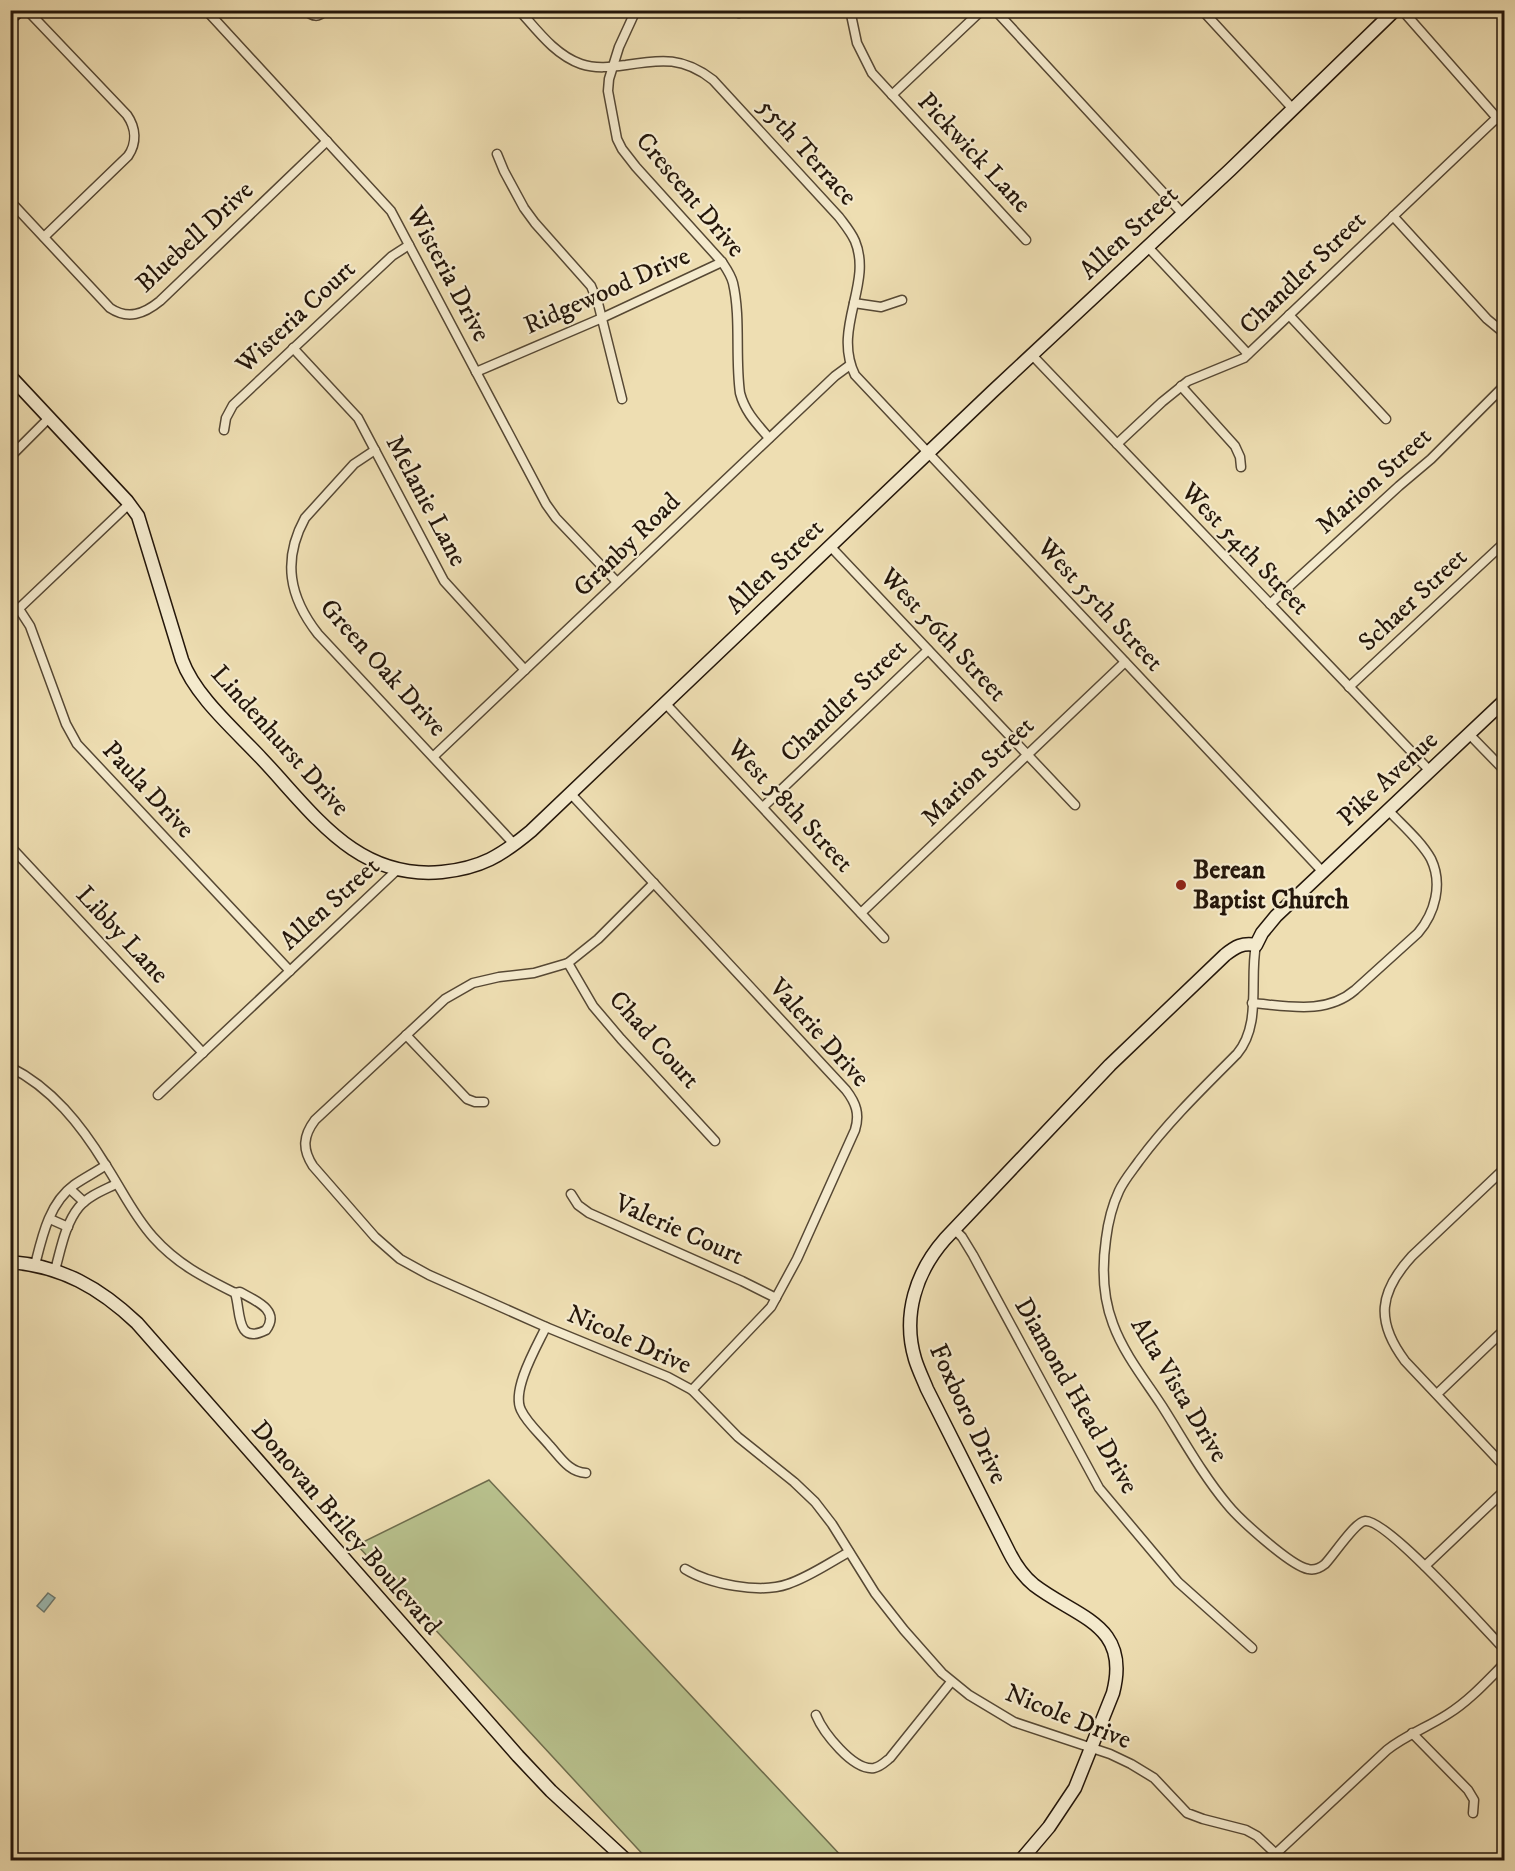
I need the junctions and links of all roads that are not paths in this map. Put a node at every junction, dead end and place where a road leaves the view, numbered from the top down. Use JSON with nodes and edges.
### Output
{"nodes":[{"id":1,"x":19,"y":10,"type":"edge"},
{"id":2,"x":27,"y":10,"type":"edge"},
{"id":3,"x":206,"y":10,"type":"edge"},
{"id":4,"x":305,"y":10,"type":"edge"},
{"id":5,"x":326,"y":10,"type":"edge"},
{"id":6,"x":519,"y":10,"type":"edge"},
{"id":7,"x":636,"y":10,"type":"edge"},
{"id":8,"x":733,"y":10,"type":"edge"},
{"id":9,"x":751,"y":10,"type":"edge"},
{"id":10,"x":850,"y":10,"type":"edge"},
{"id":11,"x":982,"y":10,"type":"edge"},
{"id":12,"x":995,"y":10,"type":"edge"},
{"id":13,"x":1202,"y":10,"type":"edge"},
{"id":14,"x":1395,"y":10,"type":"edge"},
{"id":15,"x":1402,"y":10,"type":"edge"},
{"id":16,"x":10,"y":18,"type":"edge"},
{"id":17,"x":611,"y":68,"type":"junction"},
{"id":18,"x":892,"y":95,"type":"junction"},
{"id":19,"x":1293,"y":110,"type":"junction"},
{"id":20,"x":1504,"y":111,"type":"edge"},
{"id":21,"x":1497,"y":118,"type":"junction"},
{"id":22,"x":1504,"y":126,"type":"edge"},
{"id":23,"x":327,"y":141,"type":"junction"},
{"id":24,"x":497,"y":154,"type":"dead end"},
{"id":25,"x":10,"y":201,"type":"edge"},
{"id":26,"x":1182,"y":213,"type":"junction"},
{"id":27,"x":1394,"y":216,"type":"junction"},
{"id":28,"x":44,"y":237,"type":"junction"},
{"id":29,"x":1026,"y":240,"type":"dead end"},
{"id":30,"x":409,"y":245,"type":"junction"},
{"id":31,"x":1147,"y":246,"type":"junction"},
{"id":32,"x":722,"y":262,"type":"junction"},
{"id":33,"x":902,"y":300,"type":"dead end"},
{"id":34,"x":854,"y":303,"type":"junction"},
{"id":35,"x":1289,"y":315,"type":"junction"},
{"id":36,"x":602,"y":318,"type":"junction"},
{"id":37,"x":1504,"y":333,"type":"edge"},
{"id":38,"x":293,"y":348,"type":"junction"},
{"id":39,"x":1248,"y":354,"type":"junction"},
{"id":40,"x":1032,"y":355,"type":"junction"},
{"id":41,"x":850,"y":365,"type":"junction"},
{"id":42,"x":476,"y":372,"type":"junction"},
{"id":43,"x":10,"y":376,"type":"edge"},
{"id":44,"x":1504,"y":386,"type":"edge"},
{"id":45,"x":1181,"y":387,"type":"junction"},
{"id":46,"x":622,"y":399,"type":"dead end"},
{"id":47,"x":49,"y":418,"type":"junction"},
{"id":48,"x":1386,"y":419,"type":"dead end"},
{"id":49,"x":224,"y":430,"type":"dead end"},
{"id":50,"x":769,"y":438,"type":"junction"},
{"id":51,"x":1117,"y":444,"type":"junction"},
{"id":52,"x":375,"y":450,"type":"junction"},
{"id":53,"x":927,"y":453,"type":"junction"},
{"id":54,"x":10,"y":457,"type":"edge"},
{"id":55,"x":1241,"y":467,"type":"dead end"},
{"id":56,"x":129,"y":504,"type":"junction"},
{"id":57,"x":1504,"y":543,"type":"edge"},
{"id":58,"x":830,"y":546,"type":"junction"},
{"id":59,"x":617,"y":582,"type":"junction"},
{"id":60,"x":1270,"y":604,"type":"junction"},
{"id":61,"x":19,"y":609,"type":"junction"},
{"id":62,"x":10,"y":617,"type":"edge"},
{"id":63,"x":928,"y":650,"type":"junction"},
{"id":64,"x":1125,"y":662,"type":"junction"},
{"id":65,"x":525,"y":670,"type":"junction"},
{"id":66,"x":1349,"y":687,"type":"junction"},
{"id":67,"x":1504,"y":701,"type":"edge"},
{"id":68,"x":665,"y":703,"type":"junction"},
{"id":69,"x":1469,"y":734,"type":"junction"},
{"id":70,"x":1027,"y":754,"type":"junction"},
{"id":71,"x":434,"y":756,"type":"junction"},
{"id":72,"x":1504,"y":770,"type":"edge"},
{"id":73,"x":1430,"y":771,"type":"junction"},
{"id":74,"x":571,"y":794,"type":"junction"},
{"id":75,"x":1075,"y":805,"type":"dead end"},
{"id":76,"x":763,"y":807,"type":"junction"},
{"id":77,"x":1388,"y":810,"type":"junction"},
{"id":78,"x":515,"y":844,"type":"junction"},
{"id":79,"x":10,"y":846,"type":"edge"},
{"id":80,"x":397,"y":870,"type":"junction"},
{"id":81,"x":1322,"y":872,"type":"junction"},
{"id":82,"x":654,"y":883,"type":"junction"},
{"id":83,"x":861,"y":913,"type":"junction"},
{"id":84,"x":884,"y":938,"type":"dead end"},
{"id":85,"x":1256,"y":945,"type":"junction"},
{"id":86,"x":568,"y":963,"type":"junction"},
{"id":87,"x":290,"y":971,"type":"junction"},
{"id":88,"x":1252,"y":1004,"type":"junction"},
{"id":89,"x":406,"y":1035,"type":"junction"},
{"id":90,"x":203,"y":1053,"type":"junction"},
{"id":91,"x":10,"y":1067,"type":"edge"},
{"id":92,"x":158,"y":1095,"type":"dead end"},
{"id":93,"x":484,"y":1102,"type":"dead end"},
{"id":94,"x":715,"y":1141,"type":"dead end"},
{"id":95,"x":106,"y":1165,"type":"junction"},
{"id":96,"x":1504,"y":1168,"type":"edge"},
{"id":97,"x":116,"y":1184,"type":"junction"},
{"id":98,"x":70,"y":1189,"type":"junction"},
{"id":99,"x":571,"y":1194,"type":"dead end"},
{"id":100,"x":84,"y":1202,"type":"junction"},
{"id":101,"x":50,"y":1219,"type":"junction"},
{"id":102,"x":68,"y":1227,"type":"junction"},
{"id":103,"x":954,"y":1229,"type":"junction"},
{"id":104,"x":10,"y":1262,"type":"edge"},
{"id":105,"x":35,"y":1265,"type":"junction"},
{"id":106,"x":55,"y":1270,"type":"junction"},
{"id":107,"x":235,"y":1293,"type":"junction"},
{"id":108,"x":776,"y":1299,"type":"junction"},
{"id":109,"x":546,"y":1327,"type":"junction"},
{"id":110,"x":1504,"y":1330,"type":"edge"},
{"id":111,"x":692,"y":1390,"type":"junction"},
{"id":112,"x":1437,"y":1394,"type":"junction"},
{"id":113,"x":1504,"y":1466,"type":"edge"},
{"id":114,"x":586,"y":1473,"type":"dead end"},
{"id":115,"x":1504,"y":1491,"type":"edge"},
{"id":116,"x":849,"y":1552,"type":"junction"},
{"id":117,"x":1425,"y":1566,"type":"junction"},
{"id":118,"x":685,"y":1569,"type":"dead end"},
{"id":119,"x":1252,"y":1648,"type":"dead end"},
{"id":120,"x":1504,"y":1648,"type":"edge"},
{"id":121,"x":1504,"y":1664,"type":"edge"},
{"id":122,"x":951,"y":1682,"type":"junction"},
{"id":123,"x":816,"y":1715,"type":"dead end"},
{"id":124,"x":1412,"y":1733,"type":"junction"},
{"id":125,"x":1092,"y":1748,"type":"junction"},
{"id":126,"x":1473,"y":1813,"type":"dead end"},
{"id":127,"x":1273,"y":1857,"type":"edge"},
{"id":128,"x":626,"y":1860,"type":"edge"},
{"id":129,"x":1021,"y":1860,"type":"edge"}],
"edges":[{"from":1,"to":16,"type":"street"},
{"from":2,"to":28,"type":"street"},
{"from":3,"to":23,"type":"street","name":"Wisteria Drive"},
{"from":4,"to":5,"type":"street"},
{"from":6,"to":17,"type":"street"},
{"from":7,"to":17,"type":"street","name":"Crescent Drive"},
{"from":8,"to":9,"type":"street"},
{"from":10,"to":18,"type":"street","name":"Pickwick Lane"},
{"from":11,"to":18,"type":"street"},
{"from":12,"to":26,"type":"street"},
{"from":13,"to":19,"type":"street"},
{"from":14,"to":19,"type":"street","name":"Allen Street"},
{"from":15,"to":21,"type":"street"},
{"from":17,"to":32,"type":"street","name":"Crescent Drive"},
{"from":17,"to":34,"type":"street","name":"55th Terrace"},
{"from":18,"to":29,"type":"street","name":"Pickwick Lane"},
{"from":19,"to":26,"type":"street","name":"Allen Street"},
{"from":20,"to":21,"type":"street","name":"Chandler Street"},
{"from":21,"to":22,"type":"street"},
{"from":21,"to":27,"type":"street","name":"Chandler Street"},
{"from":23,"to":28,"type":"street","name":"Bluebell Drive"},
{"from":23,"to":30,"type":"street","name":"Wisteria Drive"},
{"from":24,"to":36,"type":"street"},
{"from":25,"to":28,"type":"street","name":"Bluebell Drive"},
{"from":26,"to":31,"type":"street","name":"Allen Street"},
{"from":27,"to":35,"type":"street","name":"Chandler Street"},
{"from":27,"to":37,"type":"street"},
{"from":30,"to":38,"type":"street","name":"Wisteria Court"},
{"from":30,"to":42,"type":"street","name":"Wisteria Drive"},
{"from":31,"to":39,"type":"street"},
{"from":31,"to":40,"type":"street","name":"Allen Street"},
{"from":32,"to":36,"type":"street","name":"Ridgewood Drive"},
{"from":32,"to":50,"type":"street","name":"Crescent Drive"},
{"from":33,"to":34,"type":"street"},
{"from":34,"to":41,"type":"street","name":"55th Terrace"},
{"from":35,"to":39,"type":"street","name":"Chandler Street"},
{"from":35,"to":48,"type":"street"},
{"from":36,"to":42,"type":"street","name":"Ridgewood Drive"},
{"from":36,"to":46,"type":"street"},
{"from":38,"to":49,"type":"street","name":"Wisteria Court"},
{"from":38,"to":52,"type":"street","name":"Melanie Lane"},
{"from":39,"to":45,"type":"street","name":"Chandler Street"},
{"from":40,"to":51,"type":"street","name":"West 54th Street"},
{"from":40,"to":53,"type":"street","name":"Allen Street"},
{"from":41,"to":50,"type":"street","name":"Granby Road"},
{"from":41,"to":53,"type":"street","name":"West 55th Street"},
{"from":42,"to":59,"type":"street","name":"Wisteria Drive"},
{"from":43,"to":47,"type":"street","name":"Lindenhurst Drive"},
{"from":44,"to":60,"type":"street","name":"Marion Street"},
{"from":45,"to":51,"type":"street","name":"Chandler Street"},
{"from":45,"to":55,"type":"street"},
{"from":47,"to":54,"type":"street"},
{"from":47,"to":56,"type":"street","name":"Lindenhurst Drive"},
{"from":50,"to":59,"type":"street","name":"Granby Road"},
{"from":51,"to":60,"type":"street","name":"West 54th Street"},
{"from":52,"to":65,"type":"street","name":"Melanie Lane"},
{"from":52,"to":71,"type":"street","name":"Green Oak Drive"},
{"from":53,"to":58,"type":"street","name":"Allen Street"},
{"from":53,"to":64,"type":"street","name":"West 55th Street"},
{"from":56,"to":61,"type":"street"},
{"from":56,"to":80,"type":"street","name":"Lindenhurst Drive"},
{"from":57,"to":66,"type":"street","name":"Schaer Street"},
{"from":58,"to":63,"type":"street","name":"West 56th Street"},
{"from":58,"to":68,"type":"street","name":"Allen Street"},
{"from":59,"to":65,"type":"street","name":"Granby Road"},
{"from":60,"to":66,"type":"street","name":"West 54th Street"},
{"from":61,"to":62,"type":"street"},
{"from":61,"to":87,"type":"street","name":"Paula Drive"},
{"from":63,"to":70,"type":"street","name":"West 56th Street"},
{"from":63,"to":76,"type":"street","name":"Chandler Street"},
{"from":64,"to":70,"type":"street","name":"Marion Street"},
{"from":64,"to":81,"type":"street","name":"West 55th Street"},
{"from":65,"to":71,"type":"street","name":"Granby Road"},
{"from":66,"to":73,"type":"street","name":"West 54th Street"},
{"from":67,"to":69,"type":"street","name":"Pike Avenue"},
{"from":68,"to":74,"type":"street","name":"Allen Street"},
{"from":68,"to":76,"type":"street","name":"West 58th Street"},
{"from":69,"to":72,"type":"street"},
{"from":69,"to":73,"type":"street","name":"Pike Avenue"},
{"from":70,"to":75,"type":"street","name":"West 56th Street"},
{"from":70,"to":83,"type":"street","name":"Marion Street"},
{"from":71,"to":78,"type":"street","name":"Green Oak Drive"},
{"from":73,"to":77,"type":"street","name":"Pike Avenue"},
{"from":74,"to":78,"type":"street","name":"Allen Street"},
{"from":74,"to":82,"type":"street","name":"Valerie Drive"},
{"from":76,"to":83,"type":"street","name":"West 58th Street"},
{"from":77,"to":81,"type":"street","name":"Pike Avenue"},
{"from":77,"to":88,"type":"street"},
{"from":78,"to":80,"type":"street","name":"Allen Street"},
{"from":79,"to":90,"type":"street","name":"Libby Lane"},
{"from":80,"to":87,"type":"street","name":"Allen Street"},
{"from":81,"to":85,"type":"street","name":"Pike Avenue"},
{"from":82,"to":86,"type":"street","name":"Nicole Drive"},
{"from":82,"to":108,"type":"street","name":"Valerie Drive"},
{"from":83,"to":84,"type":"street","name":"West 58th Street"},
{"from":85,"to":88,"type":"street","name":"Alta Vista Drive"},
{"from":85,"to":103,"type":"street","name":"Foxboro Drive"},
{"from":86,"to":89,"type":"street","name":"Nicole Drive"},
{"from":86,"to":94,"type":"street","name":"Chad Court"},
{"from":87,"to":90,"type":"street","name":"Allen Street"},
{"from":88,"to":117,"type":"street","name":"Alta Vista Drive"},
{"from":89,"to":93,"type":"street"},
{"from":89,"to":109,"type":"street","name":"Nicole Drive"},
{"from":90,"to":92,"type":"street","name":"Allen Street"},
{"from":91,"to":95,"type":"street"},
{"from":95,"to":97,"type":"street"},
{"from":95,"to":98,"type":"street"},
{"from":96,"to":112,"type":"street"},
{"from":97,"to":100,"type":"street"},
{"from":97,"to":107,"type":"street"},
{"from":98,"to":100,"type":"street"},
{"from":98,"to":101,"type":"street"},
{"from":99,"to":108,"type":"street","name":"Valerie Court"},
{"from":100,"to":102,"type":"street"},
{"from":101,"to":102,"type":"street"},
{"from":101,"to":105,"type":"street"},
{"from":102,"to":106,"type":"street"},
{"from":103,"to":119,"type":"street","name":"Diamond Head Drive"},
{"from":103,"to":125,"type":"street","name":"Foxboro Drive"},
{"from":104,"to":105,"type":"street","name":"Donovan Briley Boulevard"},
{"from":105,"to":106,"type":"street","name":"Donovan Briley Boulevard"},
{"from":106,"to":128,"type":"street","name":"Donovan Briley Boulevard"},
{"from":107,"to":107,"type":"street"},
{"from":108,"to":111,"type":"street","name":"Valerie Drive"},
{"from":109,"to":111,"type":"street","name":"Nicole Drive"},
{"from":109,"to":114,"type":"street"},
{"from":110,"to":112,"type":"street"},
{"from":111,"to":116,"type":"street","name":"Nicole Drive"},
{"from":112,"to":113,"type":"street"},
{"from":115,"to":117,"type":"street"},
{"from":116,"to":118,"type":"street"},
{"from":116,"to":122,"type":"street","name":"Nicole Drive"},
{"from":117,"to":120,"type":"street"},
{"from":121,"to":124,"type":"street"},
{"from":122,"to":123,"type":"street"},
{"from":122,"to":125,"type":"street","name":"Nicole Drive"},
{"from":124,"to":126,"type":"street"},
{"from":124,"to":127,"type":"street"},
{"from":125,"to":127,"type":"street","name":"Nicole Drive"},
{"from":125,"to":129,"type":"street","name":"Foxboro Drive"}]}
